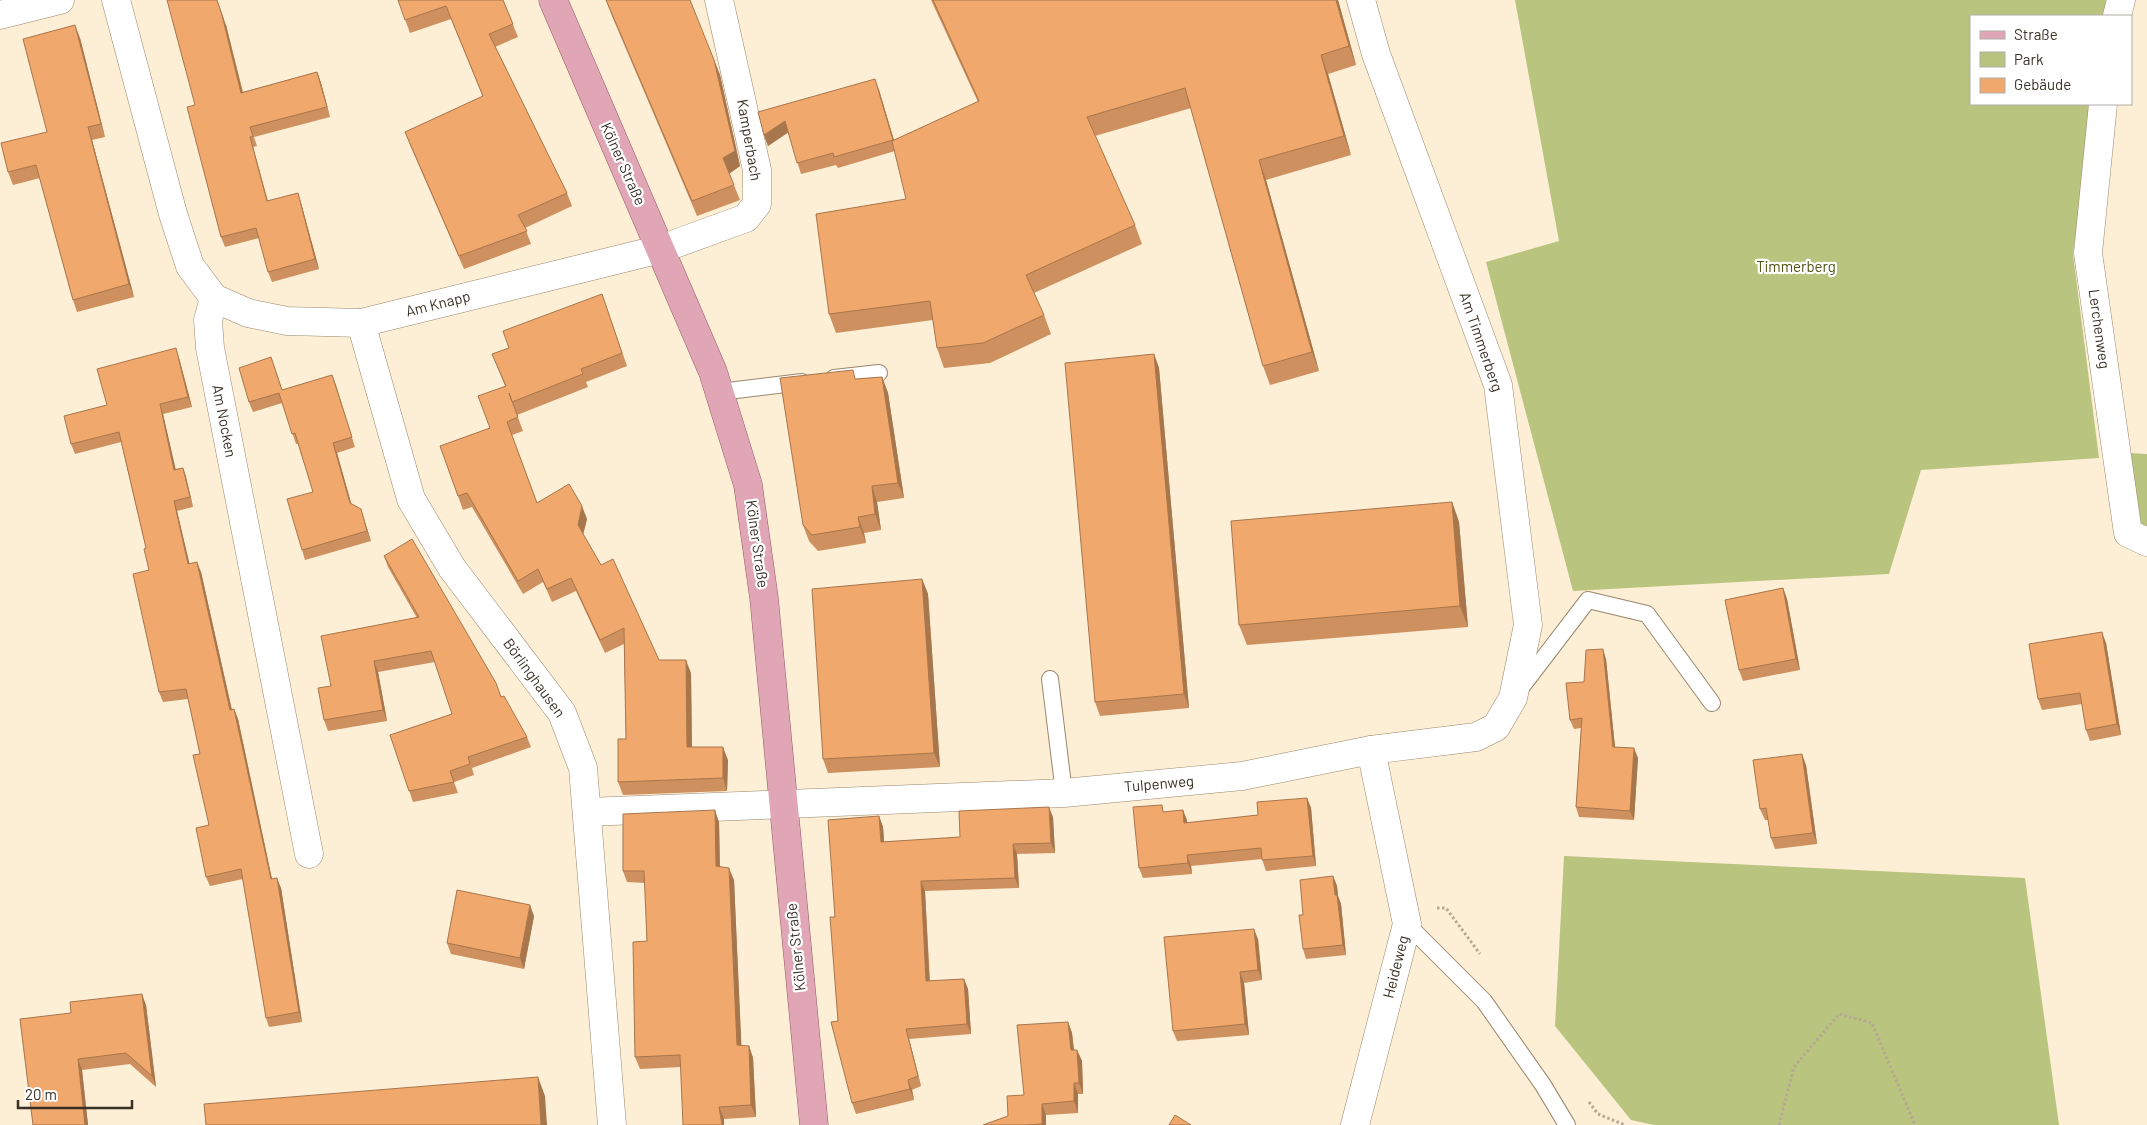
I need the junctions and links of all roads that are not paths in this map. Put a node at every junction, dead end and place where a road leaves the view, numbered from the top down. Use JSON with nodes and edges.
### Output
{"nodes":[{"id":1,"x":60,"y":0,"type":"edge"},
{"id":2,"x":116,"y":0,"type":"edge"},
{"id":3,"x":553,"y":0,"type":"edge"},
{"id":4,"x":719,"y":0,"type":"edge"},
{"id":5,"x":1361,"y":0,"type":"edge"},
{"id":6,"x":2120,"y":0,"type":"edge"},
{"id":7,"x":0,"y":15,"type":"edge"},
{"id":8,"x":2117,"y":15,"type":"edge"},
{"id":9,"x":2103,"y":105,"type":"edge"},
{"id":10,"x":661,"y":249,"type":"junction"},
{"id":11,"x":214,"y":298,"type":"junction"},
{"id":12,"x":361,"y":323,"type":"junction"},
{"id":13,"x":879,"y":372,"type":"dead end"},
{"id":14,"x":720,"y":392,"type":"junction"},
{"id":15,"x":2147,"y":542,"type":"edge"},
{"id":16,"x":1050,"y":679,"type":"dead end"},
{"id":17,"x":1513,"y":698,"type":"junction"},
{"id":18,"x":1712,"y":703,"type":"dead end"},
{"id":19,"x":1371,"y":750,"type":"junction"},
{"id":20,"x":1064,"y":793,"type":"junction"},
{"id":21,"x":782,"y":806,"type":"junction"},
{"id":22,"x":588,"y":812,"type":"junction"},
{"id":23,"x":309,"y":854,"type":"dead end"},
{"id":24,"x":1407,"y":924,"type":"junction"},
{"id":25,"x":612,"y":1125,"type":"edge"},
{"id":26,"x":814,"y":1125,"type":"edge"},
{"id":27,"x":1355,"y":1125,"type":"edge"},
{"id":28,"x":1566,"y":1125,"type":"edge"}],
"edges":[{"from":1,"to":7,"type":"street"},
{"from":2,"to":11,"type":"street"},
{"from":3,"to":10,"type":"main road","name":"Kölner Straße"},
{"from":4,"to":10,"type":"street","name":"Kamperbach"},
{"from":5,"to":17,"type":"street","name":"Am Timmerberg"},
{"from":6,"to":8,"type":"street"},
{"from":9,"to":15,"type":"street","name":"Lerchenweg"},
{"from":10,"to":12,"type":"street","name":"Am Knapp"},
{"from":10,"to":14,"type":"main road","name":"Kölner Straße"},
{"from":11,"to":12,"type":"street","name":"Am Knapp"},
{"from":11,"to":23,"type":"street","name":"Am Nocken"},
{"from":12,"to":22,"type":"street","name":"Börlinghausen"},
{"from":13,"to":14,"type":"lane"},
{"from":14,"to":21,"type":"main road","name":"Kölner Straße"},
{"from":16,"to":20,"type":"lane"},
{"from":17,"to":18,"type":"lane"},
{"from":17,"to":19,"type":"street","name":"Tulpenweg"},
{"from":19,"to":20,"type":"street","name":"Tulpenweg"},
{"from":19,"to":24,"type":"street","name":"Heideweg"},
{"from":20,"to":21,"type":"street","name":"Tulpenweg"},
{"from":21,"to":22,"type":"street","name":"Tulpenweg"},
{"from":21,"to":26,"type":"main road","name":"Kölner Straße"},
{"from":22,"to":25,"type":"street","name":"Börlinghausen"},
{"from":24,"to":27,"type":"street","name":"Heideweg"},
{"from":24,"to":28,"type":"lane"}]}
